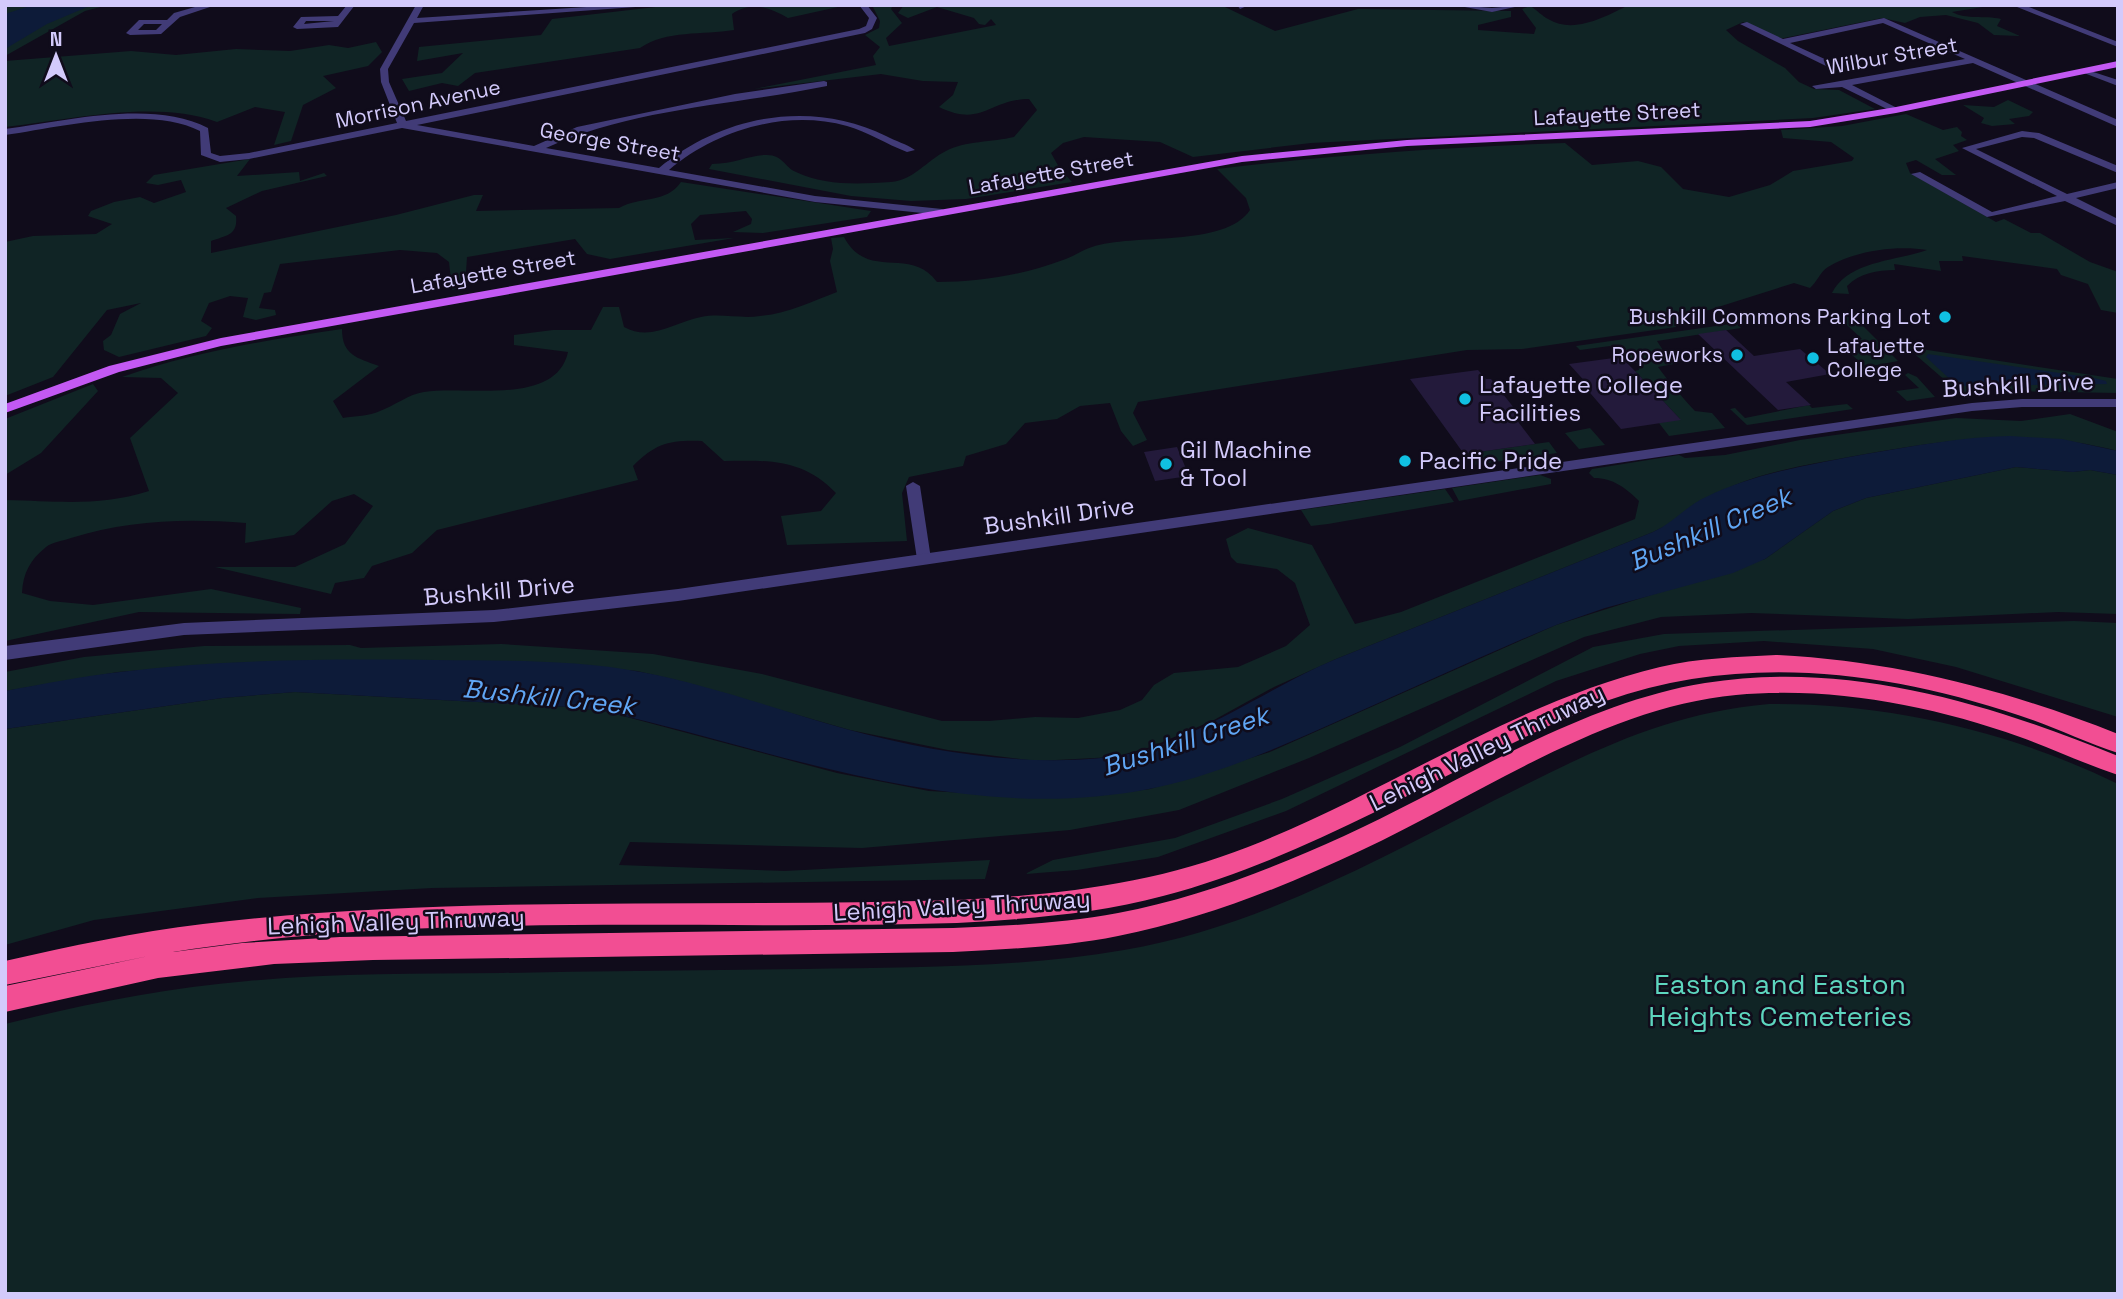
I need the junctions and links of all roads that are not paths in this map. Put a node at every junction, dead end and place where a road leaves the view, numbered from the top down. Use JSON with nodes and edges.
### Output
{"nodes":[{"id":1,"x":212,"y":5,"type":"edge"},
{"id":2,"x":351,"y":5,"type":"edge"},
{"id":3,"x":420,"y":5,"type":"edge"},
{"id":4,"x":659,"y":5,"type":"edge"},
{"id":5,"x":863,"y":5,"type":"edge"},
{"id":6,"x":1458,"y":5,"type":"edge"},
{"id":7,"x":1520,"y":5,"type":"edge"},
{"id":8,"x":2016,"y":5,"type":"edge"},
{"id":9,"x":341,"y":18,"type":"dead end"},
{"id":10,"x":412,"y":20,"type":"junction"},
{"id":11,"x":170,"y":22,"type":"dead end"},
{"id":12,"x":1744,"y":24,"type":"dead end"},
{"id":13,"x":1782,"y":42,"type":"junction"},
{"id":14,"x":2118,"y":45,"type":"edge"},
{"id":15,"x":1974,"y":60,"type":"junction"},
{"id":16,"x":1826,"y":63,"type":"dead end"},
{"id":17,"x":2118,"y":64,"type":"edge"},
{"id":18,"x":2087,"y":71,"type":"junction"},
{"id":19,"x":2025,"y":83,"type":"junction"},
{"id":20,"x":2118,"y":83,"type":"edge"},
{"id":21,"x":824,"y":84,"type":"dead end"},
{"id":22,"x":1843,"y":84,"type":"junction"},
{"id":23,"x":1816,"y":86,"type":"dead end"},
{"id":24,"x":1896,"y":110,"type":"junction"},
{"id":25,"x":2118,"y":124,"type":"edge"},
{"id":26,"x":403,"y":125,"type":"junction"},
{"id":27,"x":5,"y":132,"type":"edge"},
{"id":28,"x":537,"y":148,"type":"junction"},
{"id":29,"x":910,"y":150,"type":"dead end"},
{"id":30,"x":2118,"y":170,"type":"edge"},
{"id":31,"x":662,"y":171,"type":"junction"},
{"id":32,"x":1916,"y":174,"type":"dead end"},
{"id":33,"x":2118,"y":185,"type":"edge"},
{"id":34,"x":2066,"y":197,"type":"junction"},
{"id":35,"x":942,"y":212,"type":"junction"},
{"id":36,"x":2118,"y":223,"type":"edge"},
{"id":37,"x":2118,"y":403,"type":"edge"},
{"id":38,"x":5,"y":408,"type":"edge"},
{"id":39,"x":913,"y":486,"type":"dead end"},
{"id":40,"x":924,"y":559,"type":"junction"},
{"id":41,"x":5,"y":653,"type":"edge"},
{"id":42,"x":2118,"y":744,"type":"edge"},
{"id":43,"x":2118,"y":766,"type":"edge"},
{"id":44,"x":5,"y":973,"type":"edge"},
{"id":45,"x":5,"y":999,"type":"edge"}],
"edges":[{"from":1,"to":11,"type":"street"},
{"from":2,"to":9,"type":"street"},
{"from":3,"to":10,"type":"street"},
{"from":4,"to":10,"type":"street"},
{"from":5,"to":26,"type":"street","name":"Morrison Avenue"},
{"from":6,"to":7,"type":"street"},
{"from":8,"to":14,"type":"street"},
{"from":10,"to":26,"type":"street"},
{"from":12,"to":13,"type":"street"},
{"from":13,"to":15,"type":"street"},
{"from":13,"to":16,"type":"street"},
{"from":15,"to":19,"type":"street"},
{"from":15,"to":22,"type":"street","name":"Wilbur Street"},
{"from":17,"to":18,"type":"main road","name":"Lafayette Street"},
{"from":18,"to":19,"type":"main road","name":"Lafayette Street"},
{"from":18,"to":20,"type":"street"},
{"from":19,"to":24,"type":"main road","name":"Lafayette Street"},
{"from":19,"to":25,"type":"street"},
{"from":21,"to":28,"type":"street"},
{"from":22,"to":23,"type":"street","name":"Wilbur Street"},
{"from":22,"to":24,"type":"street"},
{"from":24,"to":35,"type":"main road","name":"Lafayette Street"},
{"from":26,"to":27,"type":"street","name":"Morrison Avenue"},
{"from":26,"to":28,"type":"street","name":"George Street"},
{"from":28,"to":31,"type":"street","name":"George Street"},
{"from":29,"to":31,"type":"street"},
{"from":30,"to":34,"type":"street"},
{"from":31,"to":35,"type":"street","name":"George Street"},
{"from":32,"to":34,"type":"street"},
{"from":33,"to":34,"type":"street"},
{"from":34,"to":36,"type":"street"},
{"from":35,"to":38,"type":"main road","name":"Lafayette Street"},
{"from":37,"to":40,"type":"street","name":"Bushkill Drive"},
{"from":39,"to":40,"type":"street"},
{"from":40,"to":41,"type":"street","name":"Bushkill Drive"},
{"from":42,"to":44,"type":"highway","name":"Lehigh Valley Thruway"},
{"from":43,"to":45,"type":"highway","name":"Lehigh Valley Thruway"}]}
